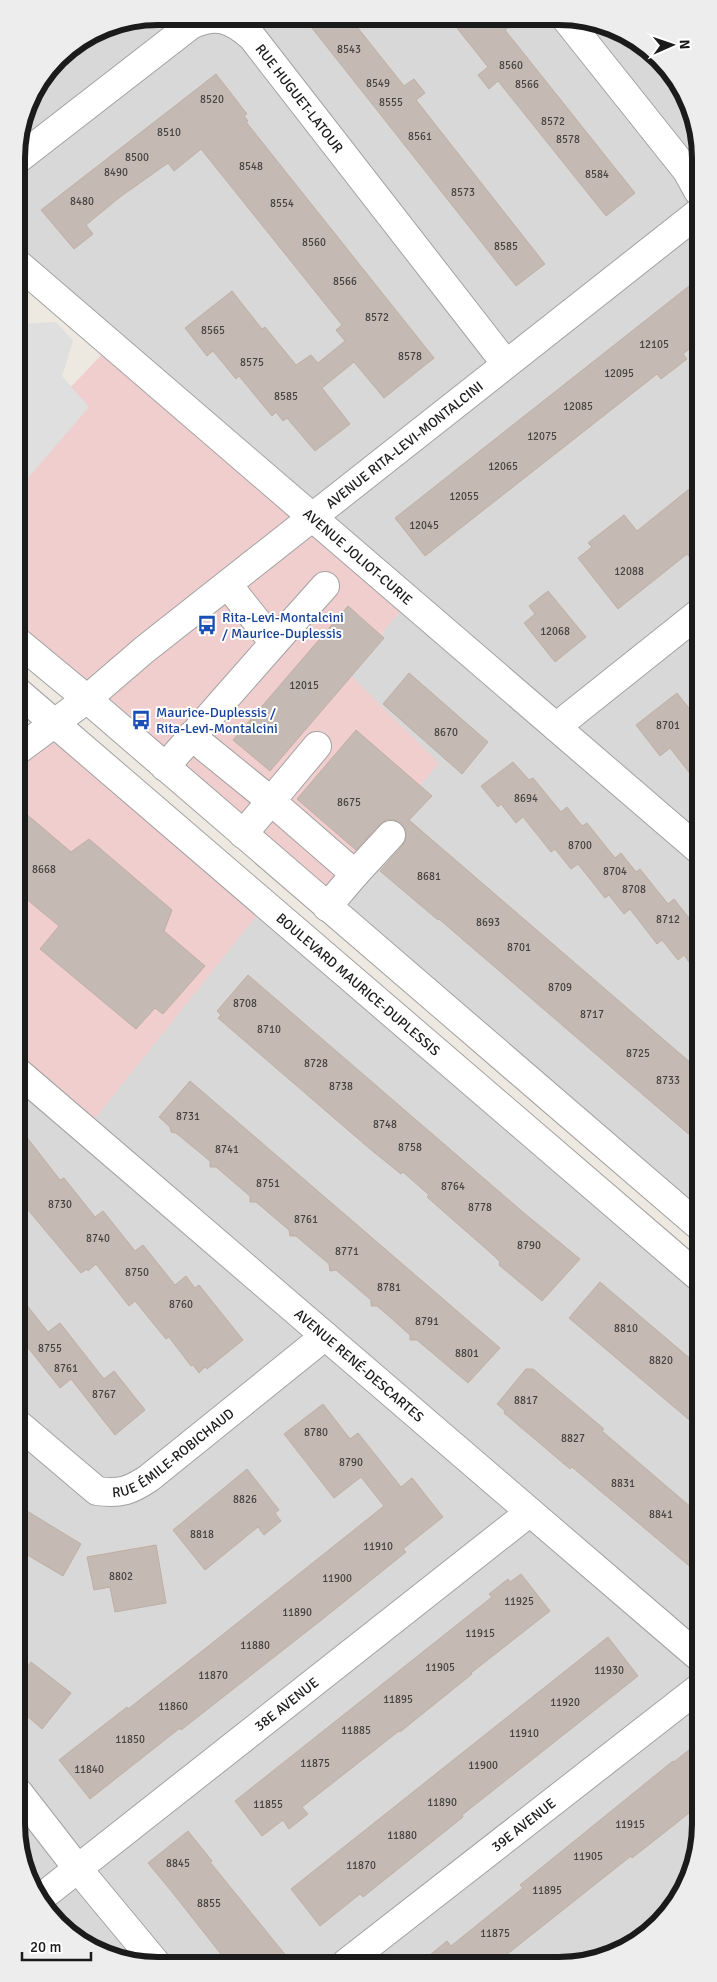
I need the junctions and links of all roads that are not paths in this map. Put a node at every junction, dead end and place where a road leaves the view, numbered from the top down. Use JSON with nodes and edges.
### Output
{"nodes":[{"id":1,"x":191,"y":25,"type":"edge"},
{"id":2,"x":238,"y":25,"type":"edge"},
{"id":3,"x":571,"y":26,"type":"edge"},
{"id":4,"x":25,"y":154,"type":"edge"},
{"id":5,"x":692,"y":181,"type":"edge"},
{"id":6,"x":692,"y":218,"type":"edge"},
{"id":7,"x":25,"y":270,"type":"edge"},
{"id":8,"x":506,"y":364,"type":"junction"},
{"id":9,"x":314,"y":518,"type":"junction"},
{"id":10,"x":228,"y":585,"type":"junction"},
{"id":11,"x":325,"y":586,"type":"dead end"},
{"id":12,"x":692,"y":620,"type":"edge"},
{"id":13,"x":274,"y":643,"type":"junction"},
{"id":14,"x":25,"y":648,"type":"edge"},
{"id":15,"x":25,"y":698,"type":"edge"},
{"id":16,"x":87,"y":699,"type":"junction"},
{"id":17,"x":55,"y":723,"type":"junction"},
{"id":18,"x":556,"y":727,"type":"junction"},
{"id":19,"x":191,"y":736,"type":"junction"},
{"id":20,"x":25,"y":746,"type":"edge"},
{"id":21,"x":317,"y":746,"type":"dead end"},
{"id":22,"x":165,"y":766,"type":"junction"},
{"id":23,"x":279,"y":807,"type":"junction"},
{"id":24,"x":391,"y":835,"type":"dead end"},
{"id":25,"x":251,"y":841,"type":"junction"},
{"id":26,"x":692,"y":844,"type":"edge"},
{"id":27,"x":355,"y":874,"type":"junction"},
{"id":28,"x":327,"y":907,"type":"junction"},
{"id":29,"x":25,"y":1078,"type":"edge"},
{"id":30,"x":692,"y":1220,"type":"edge"},
{"id":31,"x":692,"y":1271,"type":"edge"},
{"id":32,"x":325,"y":1336,"type":"junction"},
{"id":33,"x":25,"y":1430,"type":"edge"},
{"id":34,"x":530,"y":1512,"type":"junction"},
{"id":35,"x":692,"y":1651,"type":"edge"},
{"id":36,"x":692,"y":1693,"type":"edge"},
{"id":37,"x":25,"y":1800,"type":"edge"},
{"id":38,"x":78,"y":1869,"type":"junction"},
{"id":39,"x":45,"y":1894,"type":"edge"},
{"id":40,"x":151,"y":1957,"type":"edge"},
{"id":41,"x":354,"y":1957,"type":"edge"}],
"edges":[{"from":1,"to":4,"type":"street","name":"RUE HUGUET-LATOUR"},
{"from":2,"to":8,"type":"street","name":"RUE HUGUET-LATOUR"},
{"from":3,"to":5,"type":"street"},
{"from":6,"to":8,"type":"street","name":"AVENUE RITA-LEVI-MONTALCINI"},
{"from":7,"to":9,"type":"street","name":"AVENUE JOLIOT-CURIE"},
{"from":8,"to":9,"type":"street","name":"AVENUE RITA-LEVI-MONTALCINI"},
{"from":9,"to":10,"type":"street","name":"AVENUE RITA-LEVI-MONTALCINI"},
{"from":9,"to":18,"type":"street","name":"AVENUE JOLIOT-CURIE"},
{"from":10,"to":13,"type":"street"},
{"from":10,"to":16,"type":"street","name":"AVENUE RITA-LEVI-MONTALCINI"},
{"from":11,"to":13,"type":"street"},
{"from":12,"to":18,"type":"street"},
{"from":13,"to":19,"type":"street"},
{"from":14,"to":16,"type":"street"},
{"from":15,"to":17,"type":"street","name":"BOULEVARD MAURICE-DUPLESSIS"},
{"from":16,"to":17,"type":"street","name":"AVENUE RITA-LEVI-MONTALCINI"},
{"from":16,"to":22,"type":"street"},
{"from":17,"to":20,"type":"street","name":"AVENUE RITA-LEVI-MONTALCINI"},
{"from":17,"to":31,"type":"street","name":"BOULEVARD MAURICE-DUPLESSIS"},
{"from":18,"to":26,"type":"street","name":"AVENUE JOLIOT-CURIE"},
{"from":19,"to":22,"type":"street"},
{"from":19,"to":23,"type":"street"},
{"from":21,"to":23,"type":"street"},
{"from":22,"to":25,"type":"street"},
{"from":23,"to":25,"type":"street"},
{"from":23,"to":27,"type":"street"},
{"from":24,"to":27,"type":"street"},
{"from":25,"to":28,"type":"street"},
{"from":27,"to":28,"type":"street"},
{"from":28,"to":30,"type":"street"},
{"from":29,"to":32,"type":"street","name":"AVENUE RENÉ-DESCARTES"},
{"from":32,"to":33,"type":"street","name":"RUE ÉMILE-ROBICHAUD"},
{"from":32,"to":34,"type":"street","name":"AVENUE RENÉ-DESCARTES"},
{"from":34,"to":35,"type":"street","name":"AVENUE RENÉ-DESCARTES"},
{"from":34,"to":38,"type":"street","name":"38E AVENUE"},
{"from":36,"to":41,"type":"street","name":"39E AVENUE"},
{"from":37,"to":38,"type":"street"},
{"from":38,"to":39,"type":"street","name":"38E AVENUE"},
{"from":38,"to":40,"type":"street"}]}
